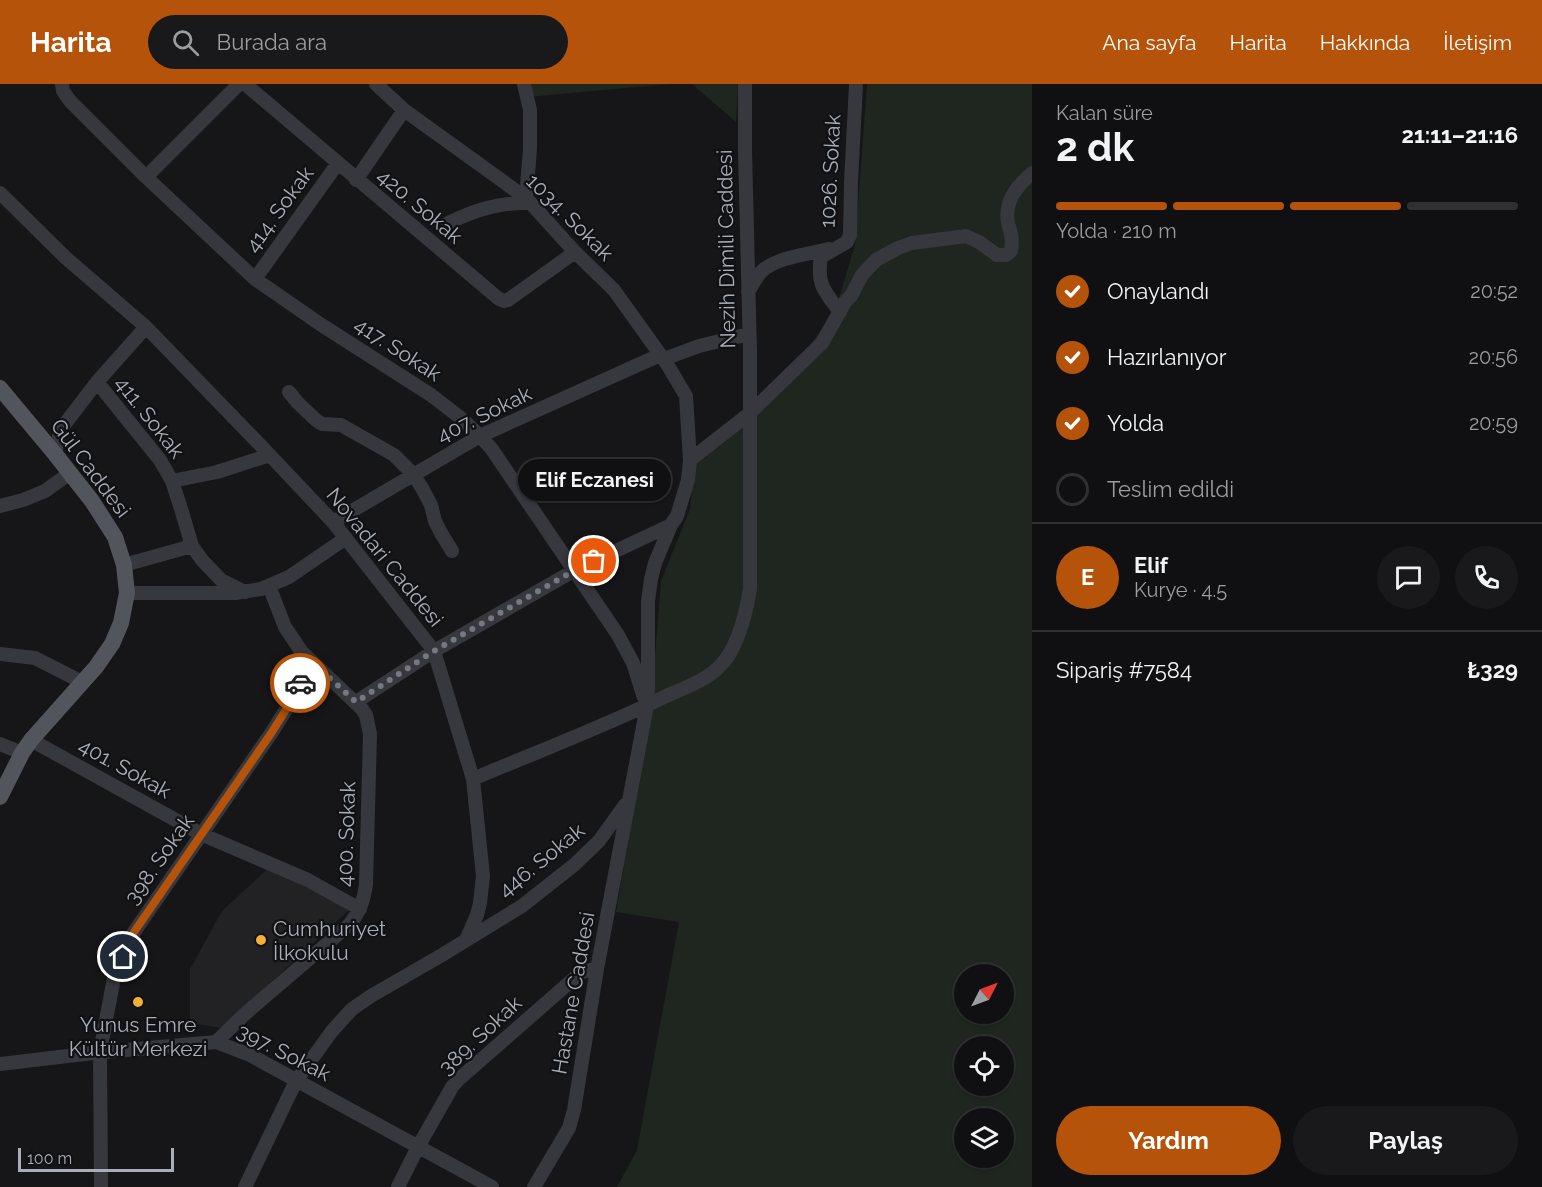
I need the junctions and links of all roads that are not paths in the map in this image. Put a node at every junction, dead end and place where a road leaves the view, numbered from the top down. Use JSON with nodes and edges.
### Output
{"nodes":[{"id":1,"x":62,"y":84,"type":"edge"},
{"id":2,"x":239,"y":84,"type":"edge"},
{"id":3,"x":245,"y":84,"type":"edge"},
{"id":4,"x":376,"y":84,"type":"edge"},
{"id":5,"x":524,"y":84,"type":"edge"},
{"id":6,"x":746,"y":84,"type":"edge"},
{"id":7,"x":856,"y":84,"type":"edge"},
{"id":8,"x":404,"y":110,"type":"junction"},
{"id":9,"x":338,"y":163,"type":"junction"},
{"id":10,"x":1032,"y":173,"type":"edge"},
{"id":11,"x":146,"y":177,"type":"junction"},
{"id":12,"x":356,"y":180,"type":"junction"},
{"id":13,"x":0,"y":193,"type":"edge"},
{"id":14,"x":528,"y":201,"type":"junction"},
{"id":15,"x":448,"y":223,"type":"dead end"},
{"id":16,"x":835,"y":248,"type":"junction"},
{"id":17,"x":575,"y":252,"type":"junction"},
{"id":18,"x":255,"y":279,"type":"junction"},
{"id":19,"x":748,"y":292,"type":"junction"},
{"id":20,"x":840,"y":312,"type":"junction"},
{"id":21,"x":146,"y":327,"type":"junction"},
{"id":22,"x":749,"y":334,"type":"junction"},
{"id":23,"x":662,"y":357,"type":"junction"},
{"id":24,"x":97,"y":382,"type":"junction"},
{"id":25,"x":0,"y":388,"type":"edge"},
{"id":26,"x":289,"y":392,"type":"dead end"},
{"id":27,"x":750,"y":413,"type":"junction"},
{"id":28,"x":480,"y":436,"type":"junction"},
{"id":29,"x":55,"y":454,"type":"junction"},
{"id":30,"x":270,"y":455,"type":"junction"},
{"id":31,"x":690,"y":460,"type":"junction"},
{"id":32,"x":70,"y":473,"type":"junction"},
{"id":33,"x":413,"y":474,"type":"junction"},
{"id":34,"x":172,"y":481,"type":"junction"},
{"id":35,"x":0,"y":506,"type":"edge"},
{"id":36,"x":333,"y":522,"type":"junction"},
{"id":37,"x":671,"y":525,"type":"junction"},
{"id":38,"x":346,"y":538,"type":"junction"},
{"id":39,"x":192,"y":546,"type":"junction"},
{"id":40,"x":452,"y":551,"type":"dead end"},
{"id":41,"x":124,"y":565,"type":"junction"},
{"id":42,"x":575,"y":570,"type":"junction"},
{"id":43,"x":269,"y":586,"type":"junction"},
{"id":44,"x":245,"y":592,"type":"junction"},
{"id":45,"x":127,"y":593,"type":"junction"},
{"id":46,"x":434,"y":651,"type":"junction"},
{"id":47,"x":0,"y":654,"type":"edge"},
{"id":48,"x":309,"y":659,"type":"junction"},
{"id":49,"x":82,"y":682,"type":"junction"},
{"id":50,"x":356,"y":702,"type":"junction"},
{"id":51,"x":647,"y":706,"type":"junction"},
{"id":52,"x":0,"y":744,"type":"edge"},
{"id":53,"x":27,"y":746,"type":"junction"},
{"id":54,"x":473,"y":779,"type":"junction"},
{"id":55,"x":0,"y":797,"type":"edge"},
{"id":56,"x":629,"y":798,"type":"junction"},
{"id":57,"x":201,"y":834,"type":"junction"},
{"id":58,"x":360,"y":909,"type":"junction"},
{"id":59,"x":466,"y":940,"type":"junction"},
{"id":60,"x":597,"y":969,"type":"junction"},
{"id":61,"x":216,"y":1042,"type":"junction"},
{"id":62,"x":100,"y":1052,"type":"junction"},
{"id":63,"x":0,"y":1064,"type":"edge"},
{"id":64,"x":296,"y":1081,"type":"junction"},
{"id":65,"x":418,"y":1147,"type":"junction"},
{"id":66,"x":247,"y":1186,"type":"edge"},
{"id":67,"x":101,"y":1187,"type":"edge"},
{"id":68,"x":398,"y":1187,"type":"edge"},
{"id":69,"x":492,"y":1187,"type":"edge"},
{"id":70,"x":534,"y":1187,"type":"edge"}],
"edges":[{"from":1,"to":11,"type":"street","name":"417. Sokak"},
{"from":2,"to":11,"type":"street"},
{"from":3,"to":9,"type":"street","name":"420. Sokak"},
{"from":4,"to":8,"type":"street","name":"1034. Sokak"},
{"from":5,"to":14,"type":"street"},
{"from":6,"to":19,"type":"street","name":"Nezih Dimili Caddesi"},
{"from":7,"to":16,"type":"street","name":"1026. Sokak"},
{"from":8,"to":12,"type":"street"},
{"from":8,"to":14,"type":"street","name":"1034. Sokak"},
{"from":9,"to":12,"type":"street","name":"420. Sokak"},
{"from":9,"to":18,"type":"street","name":"414. Sokak"},
{"from":10,"to":20,"type":"street"},
{"from":11,"to":18,"type":"street","name":"417. Sokak"},
{"from":12,"to":17,"type":"street","name":"420. Sokak"},
{"from":13,"to":21,"type":"street","name":"Novadari Caddesi"},
{"from":14,"to":15,"type":"street"},
{"from":14,"to":17,"type":"street","name":"1034. Sokak"},
{"from":16,"to":19,"type":"street"},
{"from":16,"to":20,"type":"street","name":"1026. Sokak"},
{"from":17,"to":23,"type":"street","name":"1034. Sokak"},
{"from":18,"to":28,"type":"street","name":"417. Sokak"},
{"from":19,"to":22,"type":"street","name":"Nezih Dimili Caddesi"},
{"from":20,"to":27,"type":"street"},
{"from":21,"to":24,"type":"street"},
{"from":21,"to":30,"type":"street","name":"Novadari Caddesi"},
{"from":22,"to":23,"type":"street","name":"407. Sokak"},
{"from":22,"to":27,"type":"street","name":"Nezih Dimili Caddesi"},
{"from":23,"to":28,"type":"street","name":"407. Sokak"},
{"from":23,"to":31,"type":"street","name":"1034. Sokak"},
{"from":24,"to":29,"type":"street"},
{"from":24,"to":34,"type":"street","name":"411. Sokak"},
{"from":25,"to":29,"type":"main road","name":"Gül Caddesi"},
{"from":26,"to":33,"type":"street"},
{"from":27,"to":31,"type":"street"},
{"from":27,"to":51,"type":"street","name":"Nezih Dimili Caddesi"},
{"from":28,"to":33,"type":"street","name":"407. Sokak"},
{"from":28,"to":42,"type":"street","name":"417. Sokak"},
{"from":29,"to":32,"type":"main road","name":"Gül Caddesi"},
{"from":30,"to":34,"type":"street"},
{"from":30,"to":36,"type":"street","name":"Novadari Caddesi"},
{"from":31,"to":37,"type":"street","name":"1034. Sokak"},
{"from":32,"to":35,"type":"street"},
{"from":32,"to":41,"type":"main road","name":"Gül Caddesi"},
{"from":33,"to":36,"type":"street","name":"407. Sokak"},
{"from":33,"to":40,"type":"street"},
{"from":34,"to":39,"type":"street","name":"411. Sokak"},
{"from":36,"to":38,"type":"street","name":"Novadari Caddesi"},
{"from":37,"to":42,"type":"street"},
{"from":37,"to":51,"type":"street","name":"Hastane Caddesi"},
{"from":38,"to":43,"type":"street"},
{"from":38,"to":46,"type":"street","name":"Novadari Caddesi"},
{"from":39,"to":41,"type":"street"},
{"from":39,"to":44,"type":"street","name":"411. Sokak"},
{"from":41,"to":45,"type":"main road","name":"Gül Caddesi"},
{"from":42,"to":46,"type":"street"},
{"from":42,"to":51,"type":"street","name":"417. Sokak"},
{"from":43,"to":44,"type":"street"},
{"from":43,"to":48,"type":"street"},
{"from":44,"to":45,"type":"street"},
{"from":45,"to":49,"type":"main road","name":"Gül Caddesi"},
{"from":46,"to":50,"type":"street"},
{"from":46,"to":54,"type":"street","name":"Novadari Caddesi"},
{"from":47,"to":49,"type":"street"},
{"from":48,"to":50,"type":"street","name":"400. Sokak"},
{"from":48,"to":57,"type":"street","name":"398. Sokak"},
{"from":49,"to":53,"type":"main road","name":"Gül Caddesi"},
{"from":50,"to":58,"type":"street","name":"400. Sokak"},
{"from":51,"to":54,"type":"street","name":"Nezih Dimili Caddesi"},
{"from":51,"to":56,"type":"street","name":"Hastane Caddesi"},
{"from":52,"to":53,"type":"street","name":"401. Sokak"},
{"from":53,"to":55,"type":"main road","name":"Gül Caddesi"},
{"from":53,"to":57,"type":"street","name":"401. Sokak"},
{"from":54,"to":59,"type":"street","name":"Novadari Caddesi"},
{"from":56,"to":59,"type":"street","name":"446. Sokak"},
{"from":56,"to":60,"type":"street","name":"Hastane Caddesi"},
{"from":57,"to":58,"type":"street","name":"401. Sokak"},
{"from":57,"to":62,"type":"street","name":"398. Sokak"},
{"from":58,"to":61,"type":"street","name":"400. Sokak"},
{"from":59,"to":64,"type":"street"},
{"from":60,"to":65,"type":"street","name":"389. Sokak"},
{"from":60,"to":70,"type":"street","name":"Hastane Caddesi"},
{"from":61,"to":62,"type":"street","name":"397. Sokak"},
{"from":61,"to":64,"type":"street","name":"397. Sokak"},
{"from":62,"to":63,"type":"street","name":"397. Sokak"},
{"from":62,"to":67,"type":"street","name":"398. Sokak"},
{"from":64,"to":65,"type":"street","name":"397. Sokak"},
{"from":64,"to":66,"type":"street"},
{"from":65,"to":68,"type":"street","name":"389. Sokak"},
{"from":65,"to":69,"type":"street","name":"397. Sokak"}]}
